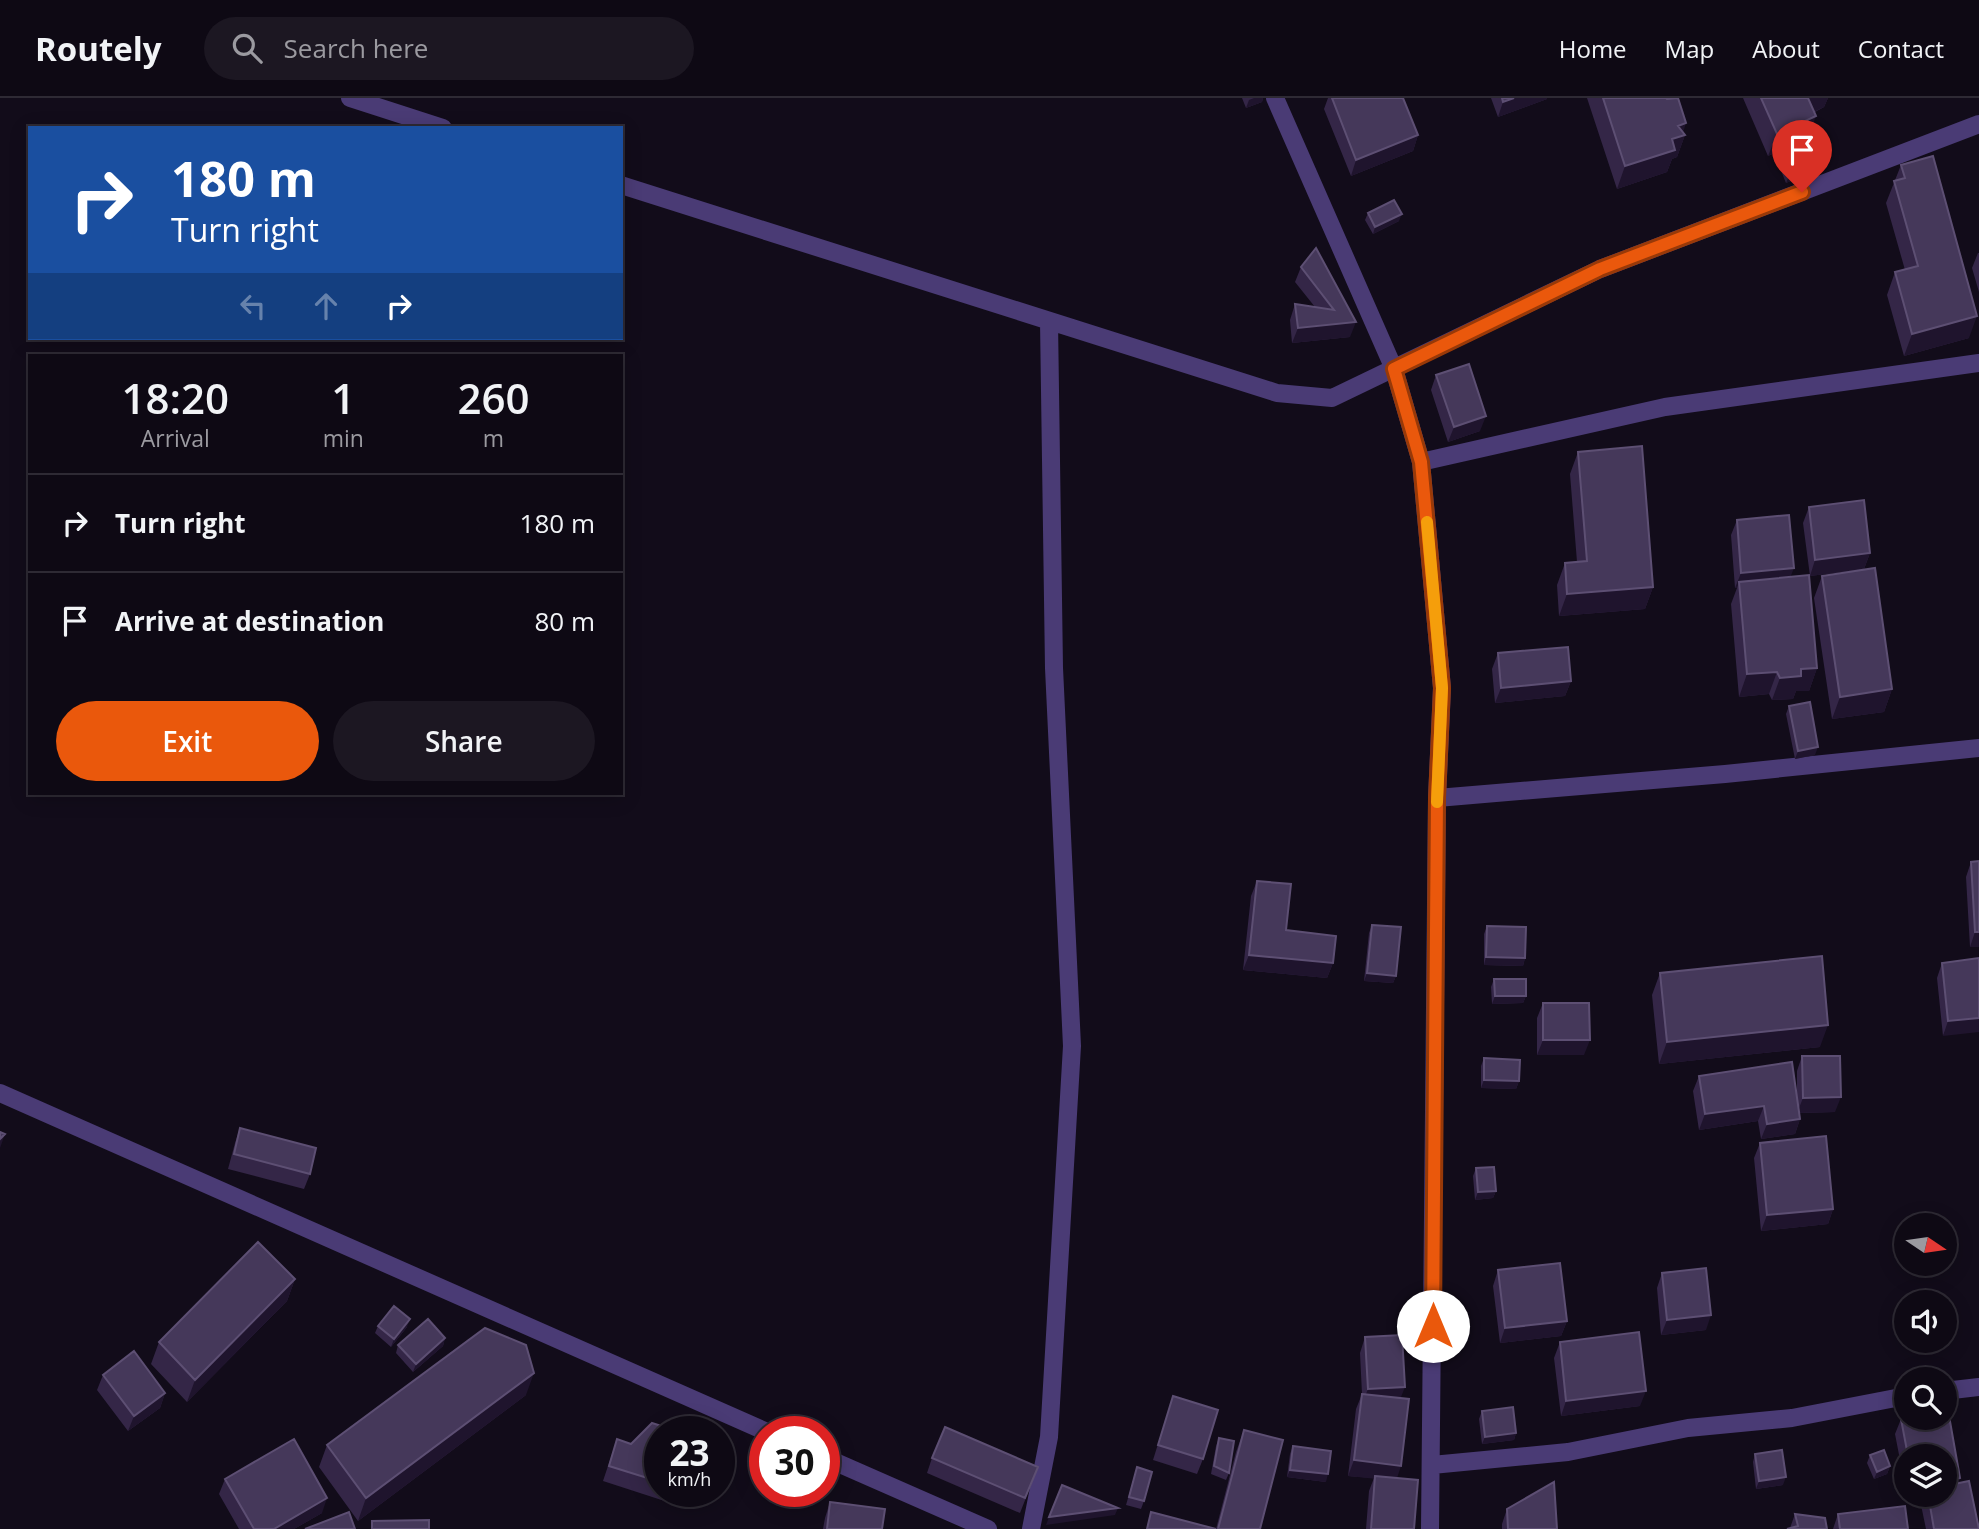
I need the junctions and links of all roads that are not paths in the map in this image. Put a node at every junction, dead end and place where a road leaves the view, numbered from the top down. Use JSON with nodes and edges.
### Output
{"nodes":[{"id":1,"x":350,"y":98,"type":"edge"},
{"id":2,"x":1275,"y":98,"type":"edge"},
{"id":3,"x":1979,"y":124,"type":"edge"},
{"id":4,"x":437,"y":126,"type":"edge"},
{"id":5,"x":623,"y":186,"type":"edge"},
{"id":6,"x":1049,"y":321,"type":"junction"},
{"id":7,"x":1979,"y":363,"type":"edge"},
{"id":8,"x":1394,"y":369,"type":"junction"},
{"id":9,"x":1421,"y":462,"type":"junction"},
{"id":10,"x":1979,"y":748,"type":"edge"},
{"id":11,"x":1437,"y":798,"type":"junction"},
{"id":12,"x":0,"y":1093,"type":"edge"},
{"id":13,"x":1979,"y":1387,"type":"edge"},
{"id":14,"x":1957,"y":1390,"type":"edge"},
{"id":15,"x":1894,"y":1398,"type":"edge"},
{"id":16,"x":749,"y":1424,"type":"edge"},
{"id":17,"x":840,"y":1464,"type":"edge"},
{"id":18,"x":1433,"y":1465,"type":"junction"},
{"id":19,"x":988,"y":1529,"type":"edge"},
{"id":20,"x":1031,"y":1529,"type":"edge"},
{"id":21,"x":1430,"y":1529,"type":"edge"}],
"edges":[{"from":1,"to":4,"type":"street"},
{"from":2,"to":8,"type":"street"},
{"from":3,"to":8,"type":"street"},
{"from":5,"to":6,"type":"street"},
{"from":6,"to":8,"type":"street"},
{"from":6,"to":20,"type":"street"},
{"from":7,"to":9,"type":"street"},
{"from":8,"to":9,"type":"street"},
{"from":9,"to":11,"type":"street"},
{"from":10,"to":11,"type":"street"},
{"from":11,"to":18,"type":"street"},
{"from":12,"to":16,"type":"street"},
{"from":13,"to":14,"type":"street"},
{"from":15,"to":18,"type":"street"},
{"from":17,"to":19,"type":"street"},
{"from":18,"to":21,"type":"street"}]}
